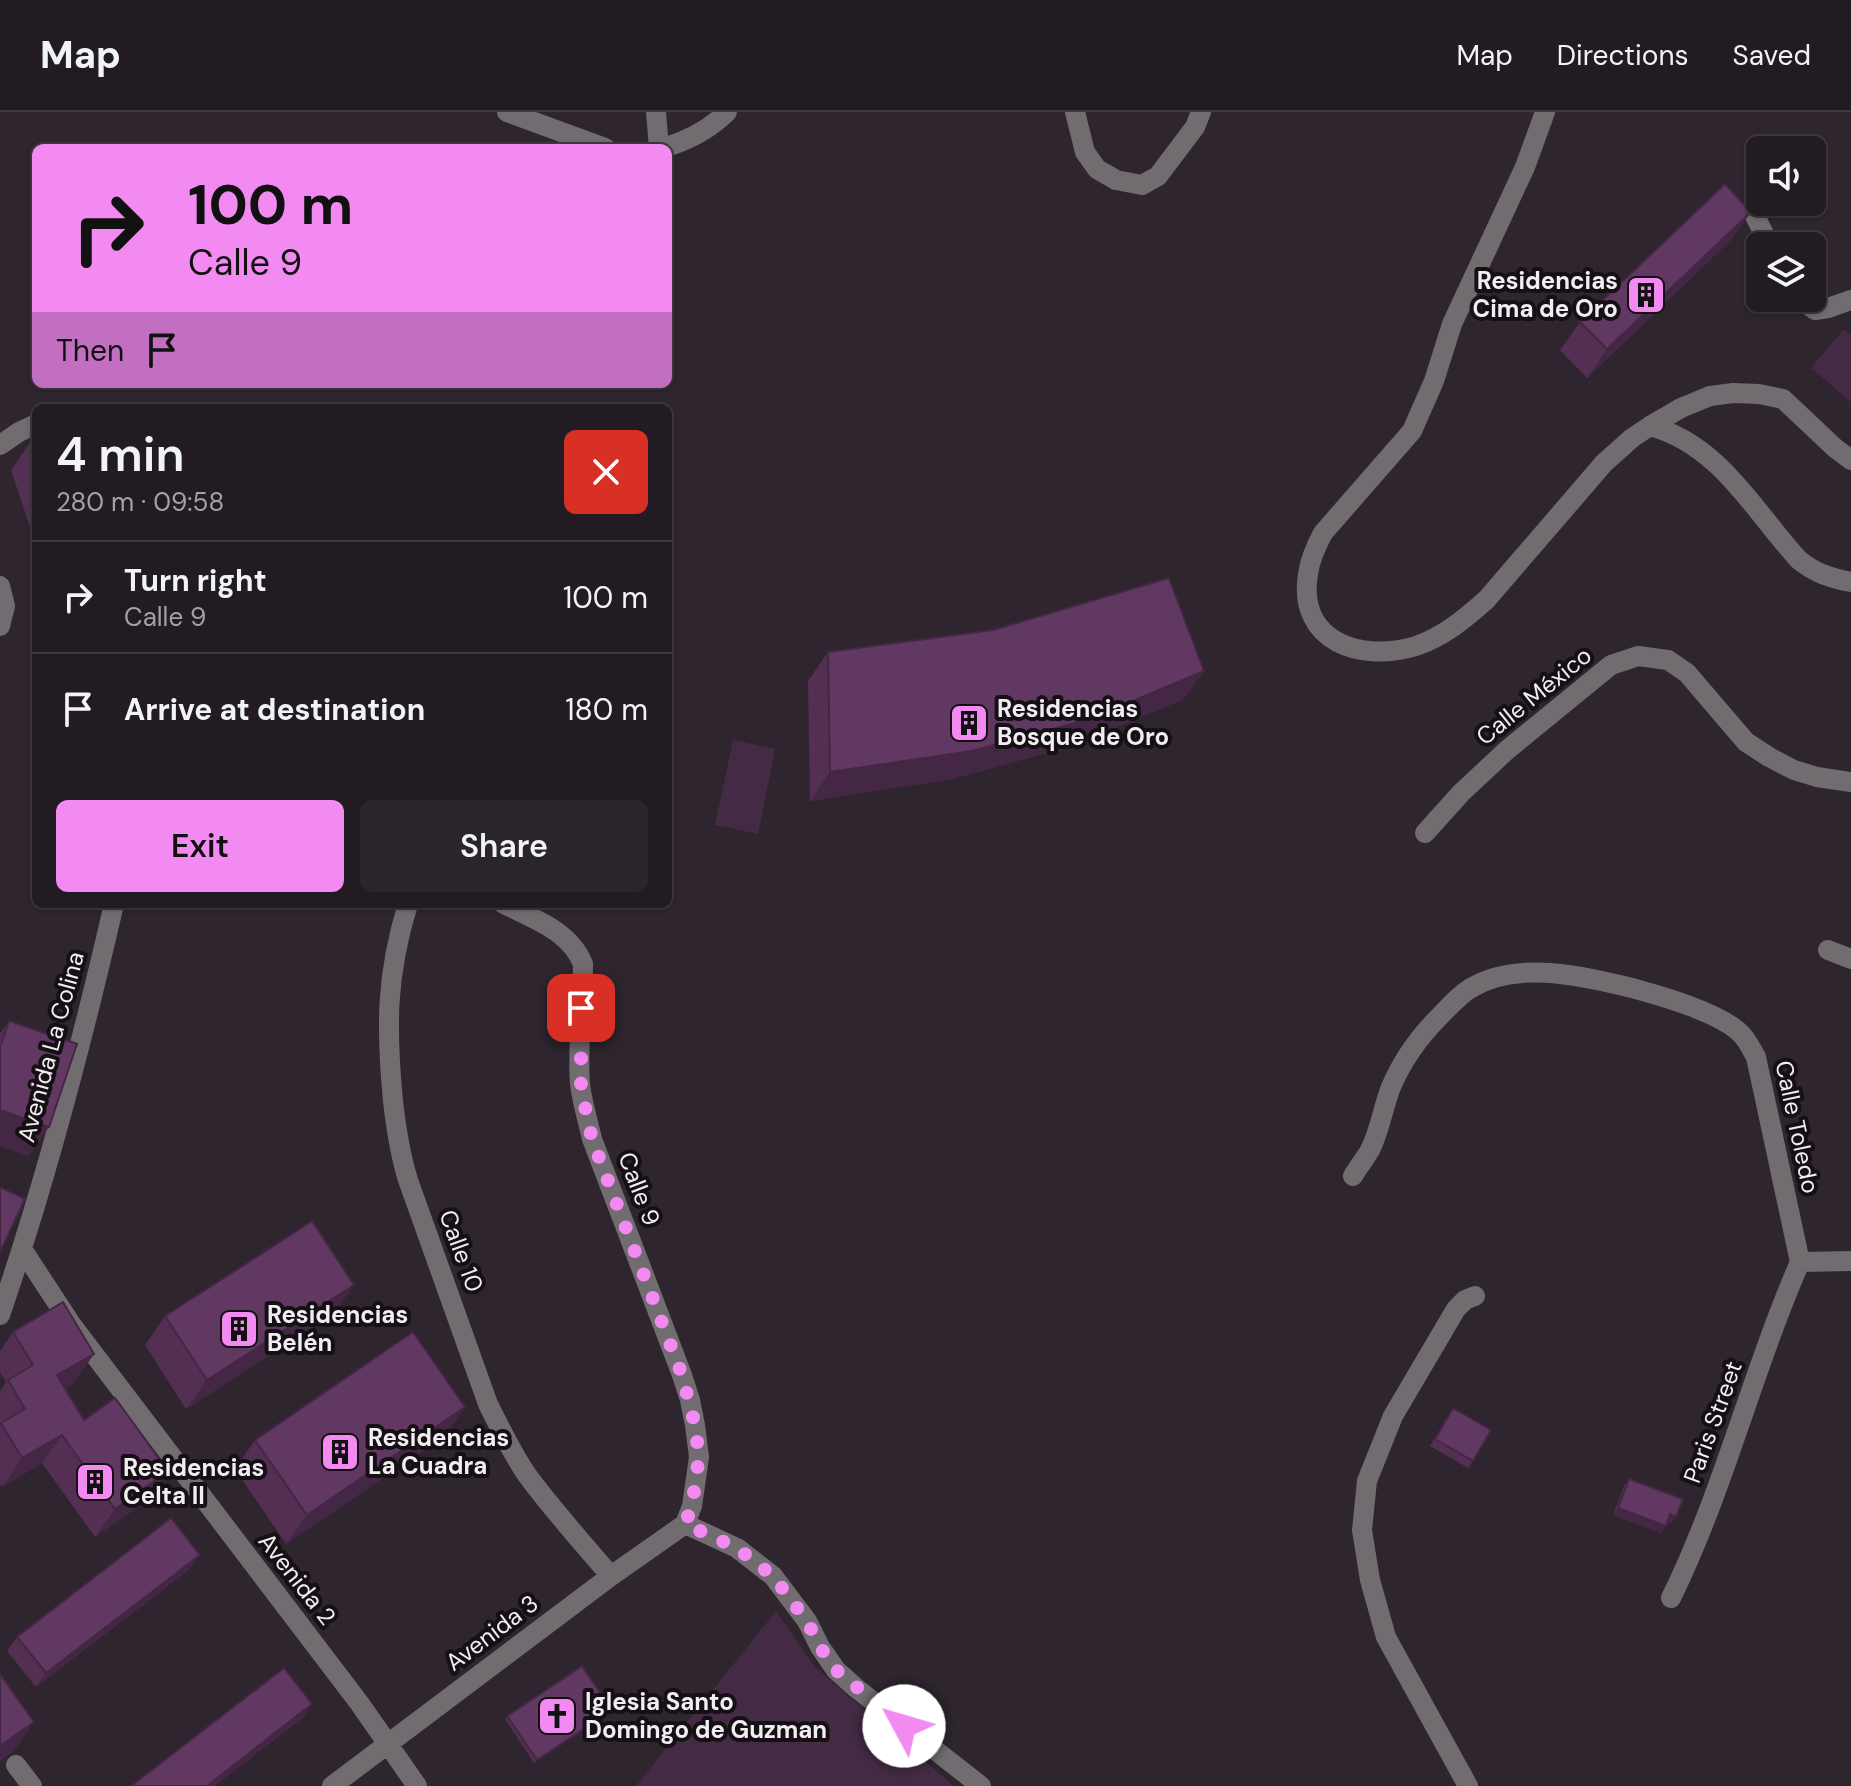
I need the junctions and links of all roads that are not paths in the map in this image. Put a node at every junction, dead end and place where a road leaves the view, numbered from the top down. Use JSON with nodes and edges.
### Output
{"nodes":[{"id":1,"x":507,"y":112,"type":"edge"},
{"id":2,"x":656,"y":112,"type":"edge"},
{"id":3,"x":727,"y":112,"type":"edge"},
{"id":4,"x":1075,"y":112,"type":"edge"},
{"id":5,"x":1201,"y":112,"type":"edge"},
{"id":6,"x":1545,"y":112,"type":"edge"},
{"id":7,"x":594,"y":144,"type":"edge"},
{"id":8,"x":660,"y":144,"type":"edge"},
{"id":9,"x":672,"y":145,"type":"edge"},
{"id":10,"x":1755,"y":216,"type":"dead end"},
{"id":11,"x":1763,"y":232,"type":"edge"},
{"id":12,"x":1851,"y":300,"type":"edge"},
{"id":13,"x":1826,"y":308,"type":"edge"},
{"id":14,"x":32,"y":426,"type":"edge"},
{"id":15,"x":1650,"y":426,"type":"junction"},
{"id":16,"x":0,"y":445,"type":"edge"},
{"id":17,"x":1851,"y":460,"type":"edge"},
{"id":18,"x":1851,"y":582,"type":"edge"},
{"id":19,"x":0,"y":586,"type":"edge"},
{"id":20,"x":0,"y":626,"type":"edge"},
{"id":21,"x":1851,"y":782,"type":"edge"},
{"id":22,"x":1425,"y":833,"type":"dead end"},
{"id":23,"x":113,"y":908,"type":"edge"},
{"id":24,"x":407,"y":908,"type":"edge"},
{"id":25,"x":512,"y":908,"type":"edge"},
{"id":26,"x":1828,"y":950,"type":"dead end"},
{"id":27,"x":1851,"y":959,"type":"edge"},
{"id":28,"x":1353,"y":1176,"type":"dead end"},
{"id":29,"x":22,"y":1249,"type":"junction"},
{"id":30,"x":1851,"y":1261,"type":"edge"},
{"id":31,"x":1800,"y":1262,"type":"junction"},
{"id":32,"x":1475,"y":1296,"type":"dead end"},
{"id":33,"x":0,"y":1315,"type":"edge"},
{"id":34,"x":685,"y":1524,"type":"junction"},
{"id":35,"x":611,"y":1576,"type":"junction"},
{"id":36,"x":1671,"y":1598,"type":"dead end"},
{"id":37,"x":388,"y":1745,"type":"junction"},
{"id":38,"x":16,"y":1765,"type":"edge"},
{"id":39,"x":32,"y":1786,"type":"edge"},
{"id":40,"x":332,"y":1786,"type":"edge"},
{"id":41,"x":417,"y":1786,"type":"edge"},
{"id":42,"x":981,"y":1786,"type":"edge"},
{"id":43,"x":1468,"y":1786,"type":"edge"}],
"edges":[{"from":1,"to":7,"type":"street"},
{"from":2,"to":8,"type":"street"},
{"from":3,"to":9,"type":"street"},
{"from":4,"to":5,"type":"street"},
{"from":6,"to":15,"type":"street"},
{"from":10,"to":11,"type":"street"},
{"from":12,"to":13,"type":"street"},
{"from":14,"to":16,"type":"street"},
{"from":15,"to":17,"type":"street"},
{"from":15,"to":18,"type":"street"},
{"from":19,"to":20,"type":"street"},
{"from":21,"to":22,"type":"street","name":"Calle México"},
{"from":23,"to":29,"type":"street","name":"Avenida La Colina"},
{"from":24,"to":35,"type":"street","name":"Calle 10"},
{"from":25,"to":34,"type":"street","name":"Calle 9"},
{"from":26,"to":27,"type":"street"},
{"from":28,"to":31,"type":"street","name":"Calle Toledo"},
{"from":29,"to":33,"type":"street","name":"Avenida La Colina"},
{"from":29,"to":37,"type":"street","name":"Avenida 2"},
{"from":30,"to":31,"type":"street"},
{"from":31,"to":36,"type":"street","name":"Paris Street"},
{"from":32,"to":43,"type":"street"},
{"from":34,"to":35,"type":"street","name":"Avenida 3"},
{"from":34,"to":42,"type":"street"},
{"from":35,"to":37,"type":"street","name":"Avenida 3"},
{"from":37,"to":40,"type":"street","name":"Avenida 3"},
{"from":37,"to":41,"type":"street","name":"Avenida 2"},
{"from":38,"to":39,"type":"street"}]}
